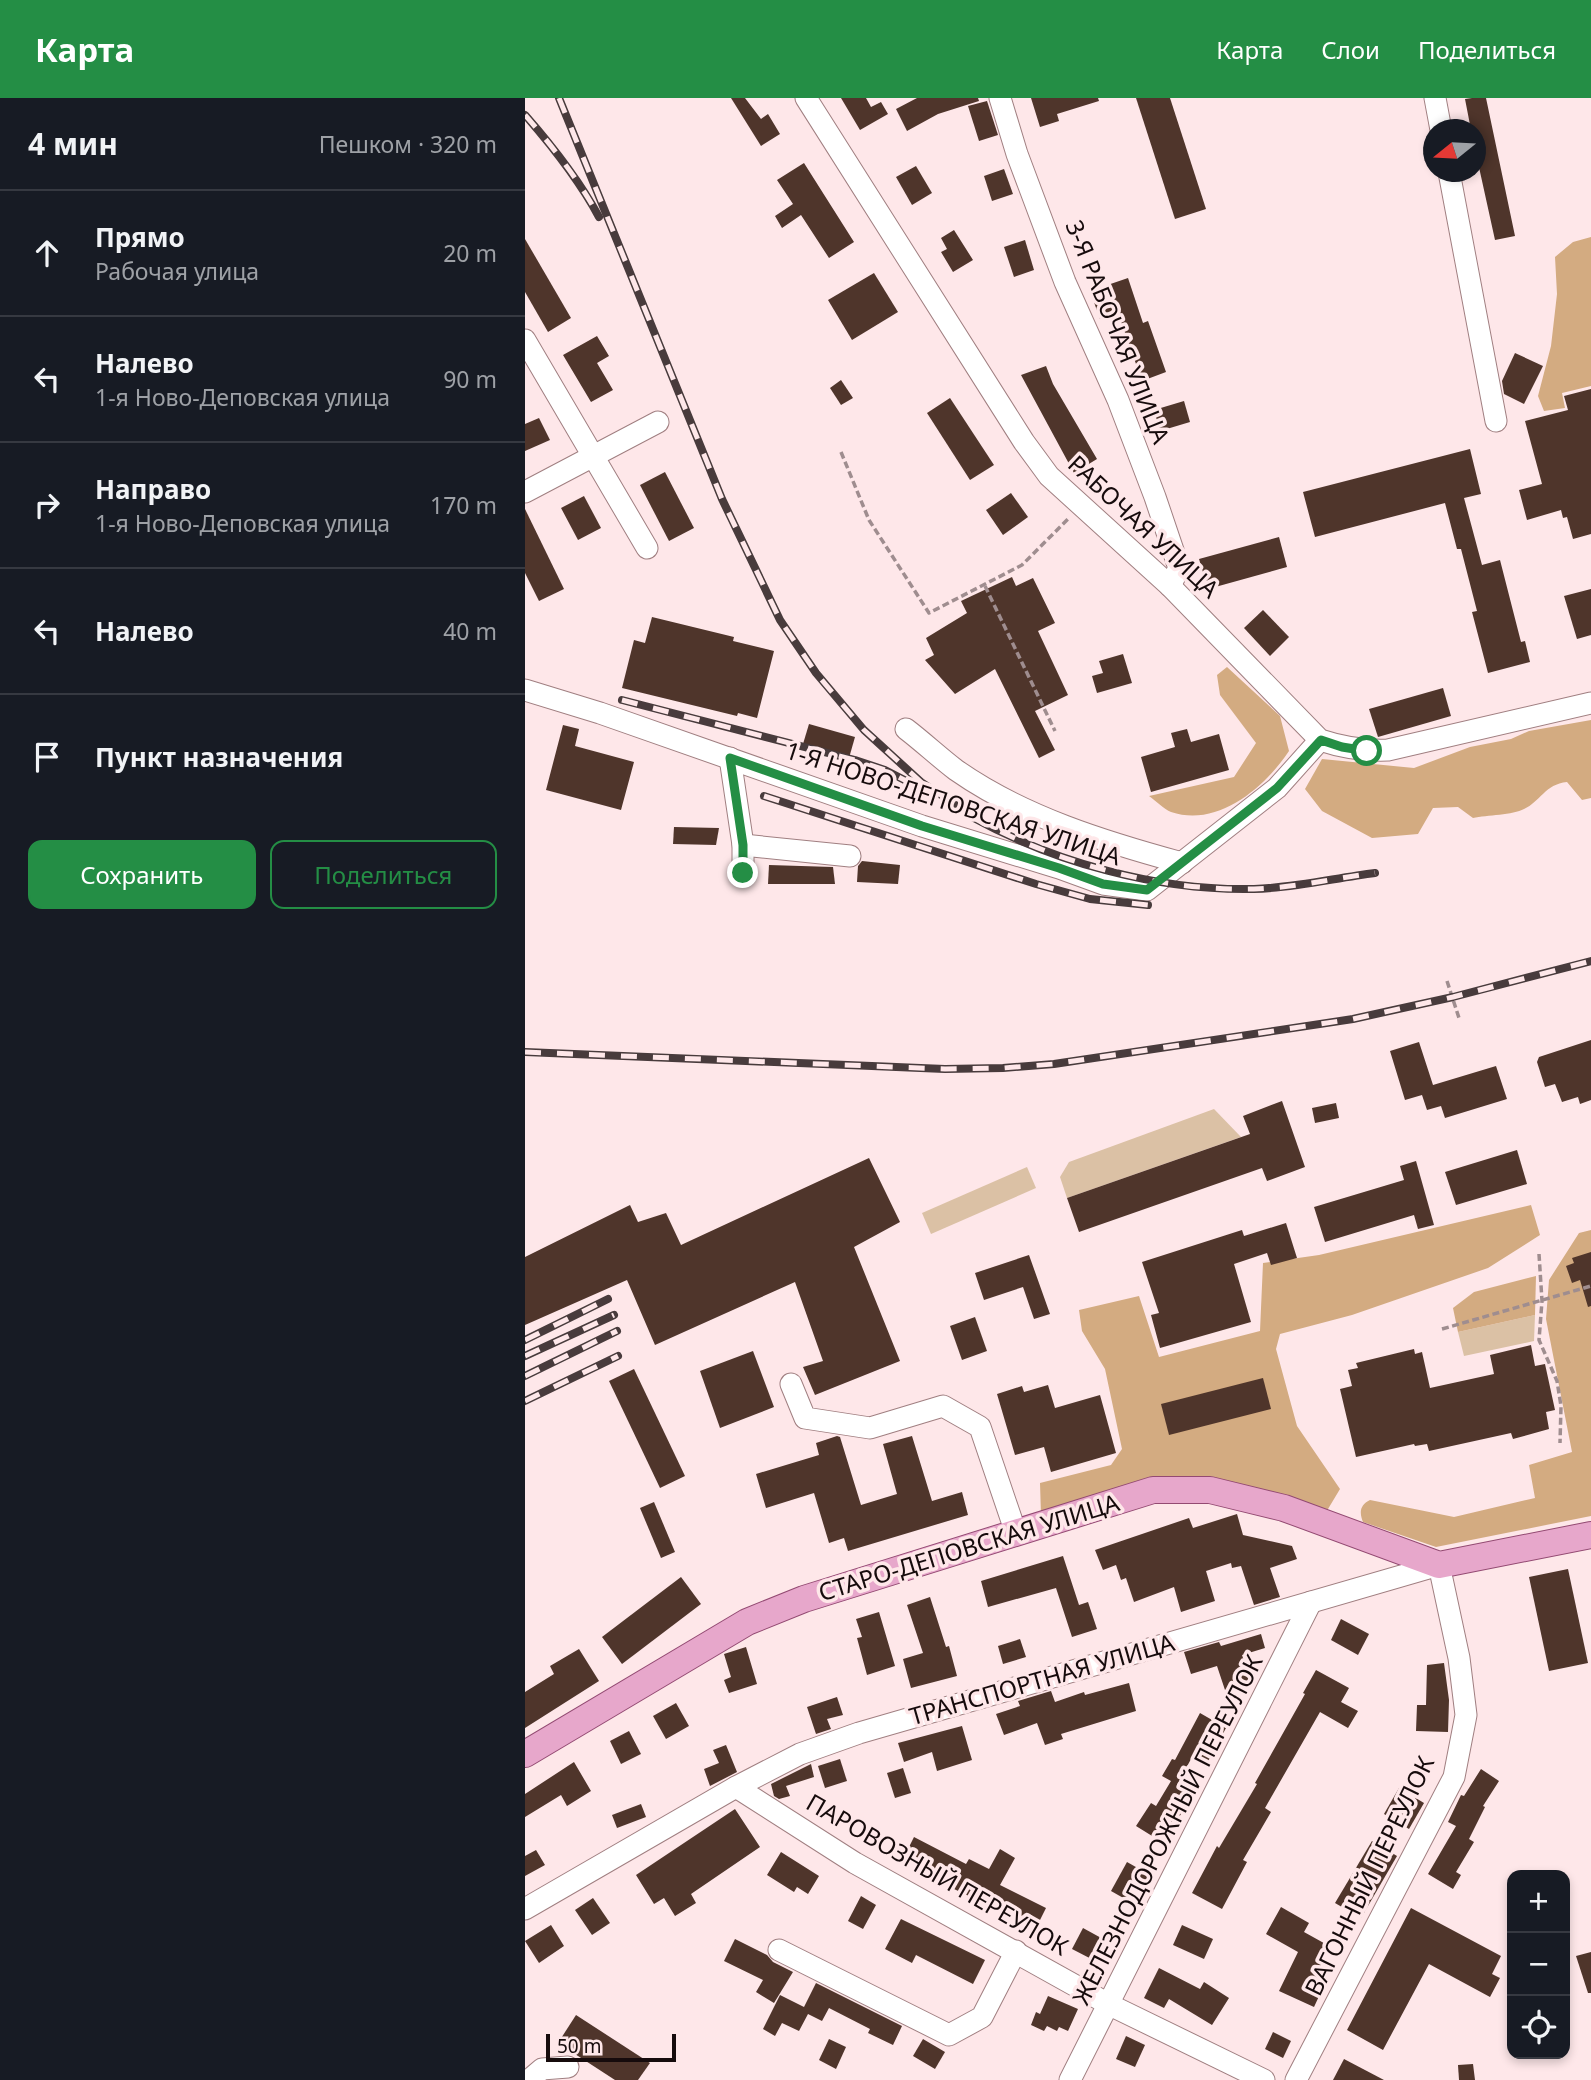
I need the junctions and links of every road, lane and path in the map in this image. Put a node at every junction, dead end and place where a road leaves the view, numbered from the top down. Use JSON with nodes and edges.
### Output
{"nodes":[{"id":1,"x":806,"y":98,"type":"edge"},
{"id":2,"x":1000,"y":98,"type":"edge"},
{"id":3,"x":1435,"y":98,"type":"edge"},
{"id":4,"x":1439,"y":119,"type":"edge"},
{"id":5,"x":1451,"y":182,"type":"edge"},
{"id":6,"x":525,"y":340,"type":"edge"},
{"id":7,"x":1496,"y":421,"type":"dead end"},
{"id":8,"x":658,"y":422,"type":"dead end"},
{"id":9,"x":841,"y":452,"type":"dead end"},
{"id":10,"x":594,"y":455,"type":"junction"},
{"id":11,"x":525,"y":492,"type":"edge"},
{"id":12,"x":1080,"y":506,"type":"junction"},
{"id":13,"x":647,"y":548,"type":"dead end"},
{"id":14,"x":985,"y":586,"type":"junction"},
{"id":15,"x":1170,"y":586,"type":"junction"},
{"id":16,"x":525,"y":690,"type":"edge"},
{"id":17,"x":1591,"y":703,"type":"edge"},
{"id":18,"x":906,"y":729,"type":"dead end"},
{"id":19,"x":1055,"y":731,"type":"dead end"},
{"id":20,"x":1321,"y":740,"type":"junction"},
{"id":21,"x":730,"y":758,"type":"junction"},
{"id":22,"x":743,"y":845,"type":"junction"},
{"id":23,"x":850,"y":856,"type":"dead end"},
{"id":24,"x":1182,"y":863,"type":"junction"},
{"id":25,"x":743,"y":873,"type":"dead end"},
{"id":26,"x":1447,"y":981,"type":"dead end"},
{"id":27,"x":1459,"y":1018,"type":"dead end"},
{"id":28,"x":1539,"y":1254,"type":"dead end"},
{"id":29,"x":1591,"y":1286,"type":"edge"},
{"id":30,"x":1542,"y":1301,"type":"junction"},
{"id":31,"x":1441,"y":1329,"type":"dead end"},
{"id":32,"x":791,"y":1384,"type":"dead end"},
{"id":33,"x":1560,"y":1443,"type":"dead end"},
{"id":34,"x":1016,"y":1533,"type":"junction"},
{"id":35,"x":1591,"y":1535,"type":"edge"},
{"id":36,"x":1439,"y":1565,"type":"junction"},
{"id":37,"x":1311,"y":1602,"type":"junction"},
{"id":38,"x":525,"y":1754,"type":"edge"},
{"id":39,"x":736,"y":1787,"type":"junction"},
{"id":40,"x":525,"y":1909,"type":"edge"},
{"id":41,"x":779,"y":1950,"type":"dead end"},
{"id":42,"x":1016,"y":1951,"type":"junction"},
{"id":43,"x":1110,"y":2005,"type":"junction"},
{"id":44,"x":568,"y":2067,"type":"dead end"},
{"id":45,"x":529,"y":2080,"type":"edge"},
{"id":46,"x":1070,"y":2080,"type":"edge"},
{"id":47,"x":1265,"y":2080,"type":"edge"},
{"id":48,"x":1296,"y":2080,"type":"edge"}],
"edges":[{"from":1,"to":12,"type":"street","name":"РАБОЧАЯ УЛИЦА"},
{"from":2,"to":15,"type":"street","name":"3-Я РАБОЧАЯ УЛИЦА"},
{"from":3,"to":4,"type":"street"},
{"from":5,"to":7,"type":"street"},
{"from":6,"to":10,"type":"street"},
{"from":8,"to":10,"type":"street"},
{"from":9,"to":14,"type":"path"},
{"from":10,"to":11,"type":"street"},
{"from":10,"to":13,"type":"street"},
{"from":12,"to":14,"type":"path"},
{"from":12,"to":15,"type":"street","name":"РАБОЧАЯ УЛИЦА"},
{"from":14,"to":19,"type":"path"},
{"from":15,"to":20,"type":"street","name":"РАБОЧАЯ УЛИЦА"},
{"from":16,"to":21,"type":"street","name":"1-Я НОВО-ДЕПОВСКАЯ УЛИЦА"},
{"from":17,"to":20,"type":"street"},
{"from":18,"to":24,"type":"street"},
{"from":20,"to":24,"type":"street","name":"1-Я НОВО-ДЕПОВСКАЯ УЛИЦА"},
{"from":21,"to":22,"type":"street"},
{"from":21,"to":24,"type":"street","name":"1-Я НОВО-ДЕПОВСКАЯ УЛИЦА"},
{"from":22,"to":23,"type":"street"},
{"from":22,"to":25,"type":"street"},
{"from":26,"to":27,"type":"path"},
{"from":28,"to":30,"type":"path"},
{"from":29,"to":30,"type":"path"},
{"from":30,"to":31,"type":"path"},
{"from":30,"to":33,"type":"path"},
{"from":32,"to":34,"type":"street"},
{"from":34,"to":36,"type":"main road","name":"СТАРО-ДЕПОВСКАЯ УЛИЦА"},
{"from":34,"to":38,"type":"main road","name":"СТАРО-ДЕПОВСКАЯ УЛИЦА"},
{"from":35,"to":36,"type":"main road","name":"ТРАНСПОРТНАЯ УЛИЦА"},
{"from":36,"to":37,"type":"street","name":"ТРАНСПОРТНАЯ УЛИЦА"},
{"from":36,"to":48,"type":"street","name":"ВАГОННЫЙ ПЕРЕУЛОК"},
{"from":37,"to":39,"type":"street","name":"ТРАНСПОРТНАЯ УЛИЦА"},
{"from":37,"to":43,"type":"street","name":"ЖЕЛЕЗНОДОРОЖНЫЙ ПЕРЕУЛОК"},
{"from":39,"to":40,"type":"street","name":"ТРАНСПОРТНАЯ УЛИЦА"},
{"from":39,"to":42,"type":"street","name":"ПАРОВОЗНЫЙ ПЕРЕУЛОК"},
{"from":41,"to":42,"type":"street"},
{"from":42,"to":43,"type":"street","name":"ПАРОВОЗНЫЙ ПЕРЕУЛОК"},
{"from":43,"to":46,"type":"street","name":"ЖЕЛЕЗНОДОРОЖНЫЙ ПЕРЕУЛОК"},
{"from":43,"to":47,"type":"street","name":"ПАРОВОЗНЫЙ ПЕРЕУЛОК"},
{"from":44,"to":45,"type":"street"}]}
